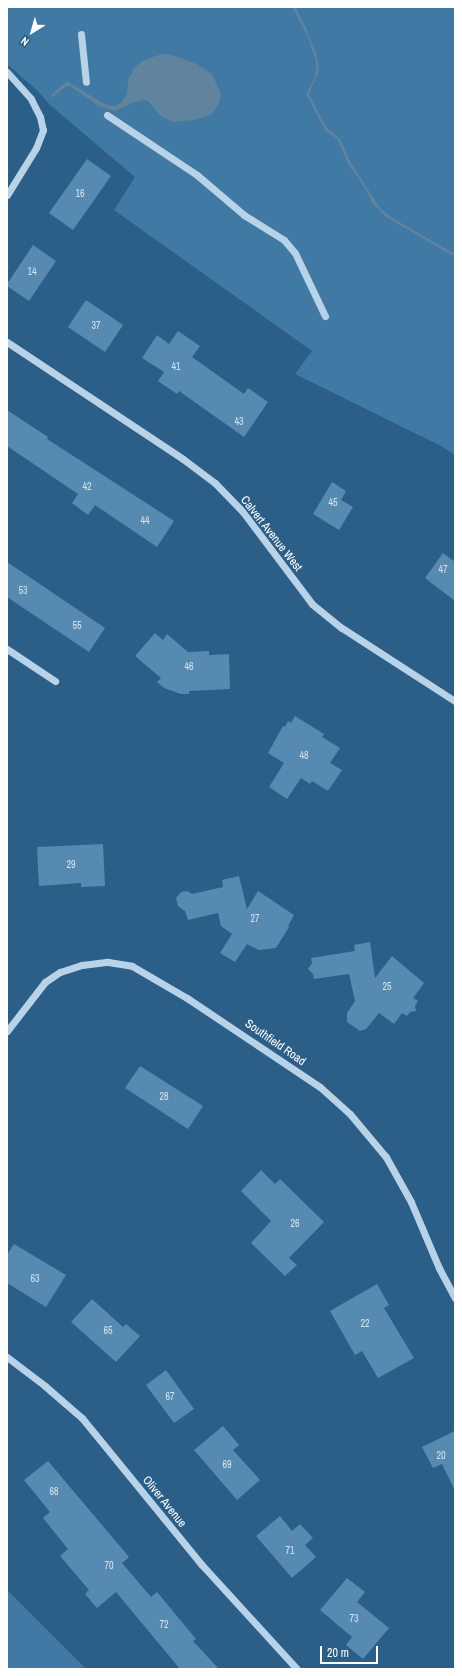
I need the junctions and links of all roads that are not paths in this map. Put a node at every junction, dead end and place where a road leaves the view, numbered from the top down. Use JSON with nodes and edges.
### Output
{"nodes":[{"id":1,"x":81,"y":34,"type":"dead end"},
{"id":2,"x":7,"y":72,"type":"edge"},
{"id":3,"x":86,"y":82,"type":"dead end"},
{"id":4,"x":107,"y":115,"type":"dead end"},
{"id":5,"x":7,"y":195,"type":"edge"},
{"id":6,"x":325,"y":316,"type":"dead end"},
{"id":7,"x":7,"y":342,"type":"edge"},
{"id":8,"x":7,"y":649,"type":"edge"},
{"id":9,"x":55,"y":681,"type":"dead end"},
{"id":10,"x":455,"y":701,"type":"edge"},
{"id":11,"x":7,"y":1031,"type":"edge"},
{"id":12,"x":455,"y":1298,"type":"edge"},
{"id":13,"x":7,"y":1357,"type":"edge"},
{"id":14,"x":297,"y":1669,"type":"edge"}],
"edges":[{"from":1,"to":3,"type":"street"},
{"from":2,"to":5,"type":"street"},
{"from":4,"to":6,"type":"street"},
{"from":7,"to":10,"type":"street","name":"Calvert Avenue West"},
{"from":8,"to":9,"type":"street"},
{"from":11,"to":12,"type":"street","name":"Southfield Road"},
{"from":13,"to":14,"type":"street","name":"Oliver Avenue"}]}
